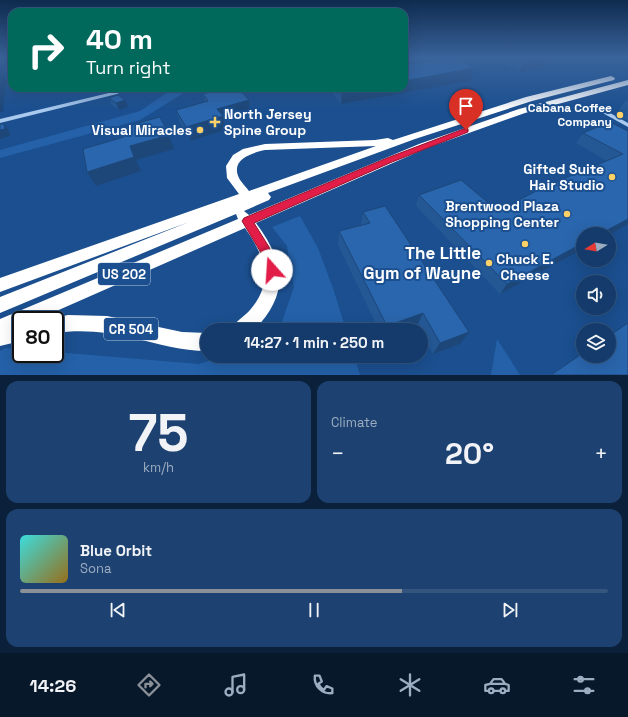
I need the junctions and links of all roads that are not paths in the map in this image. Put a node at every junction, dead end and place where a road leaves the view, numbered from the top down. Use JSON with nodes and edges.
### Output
{"nodes":[{"id":1,"x":626,"y":74,"type":"edge"},
{"id":2,"x":628,"y":82,"type":"edge"},
{"id":3,"x":118,"y":92,"type":"edge"},
{"id":4,"x":601,"y":110,"type":"dead end"},
{"id":5,"x":0,"y":121,"type":"edge"},
{"id":6,"x":628,"y":125,"type":"edge"},
{"id":7,"x":411,"y":138,"type":"junction"},
{"id":8,"x":249,"y":199,"type":"junction"},
{"id":9,"x":217,"y":206,"type":"junction"},
{"id":10,"x":236,"y":209,"type":"junction"},
{"id":11,"x":273,"y":210,"type":"junction"},
{"id":12,"x":247,"y":221,"type":"junction"},
{"id":13,"x":0,"y":285,"type":"edge"},
{"id":14,"x":0,"y":305,"type":"edge"},
{"id":15,"x":249,"y":323,"type":"edge"},
{"id":16,"x":64,"y":324,"type":"edge"},
{"id":17,"x":0,"y":326,"type":"edge"},
{"id":18,"x":12,"y":334,"type":"edge"},
{"id":19,"x":0,"y":337,"type":"edge"},
{"id":20,"x":200,"y":342,"type":"edge"}],
"edges":[{"from":1,"to":7,"type":"highway"},
{"from":2,"to":11,"type":"highway","number":"US 202"},
{"from":3,"to":5,"type":"street"},
{"from":4,"to":6,"type":"street"},
{"from":7,"to":8,"type":"highway"},
{"from":7,"to":8,"type":"highway"},
{"from":8,"to":9,"type":"highway","number":"US 202"},
{"from":8,"to":10,"type":"highway"},
{"from":8,"to":11,"type":"highway"},
{"from":9,"to":10,"type":"highway"},
{"from":9,"to":13,"type":"highway","number":"US 202"},
{"from":10,"to":12,"type":"highway"},
{"from":10,"to":14,"type":"highway"},
{"from":11,"to":12,"type":"highway","number":"US 202"},
{"from":12,"to":15,"type":"highway"},
{"from":12,"to":17,"type":"highway","number":"US 202"},
{"from":16,"to":20,"type":"highway","number":"CR 504"},
{"from":18,"to":19,"type":"highway"}]}
